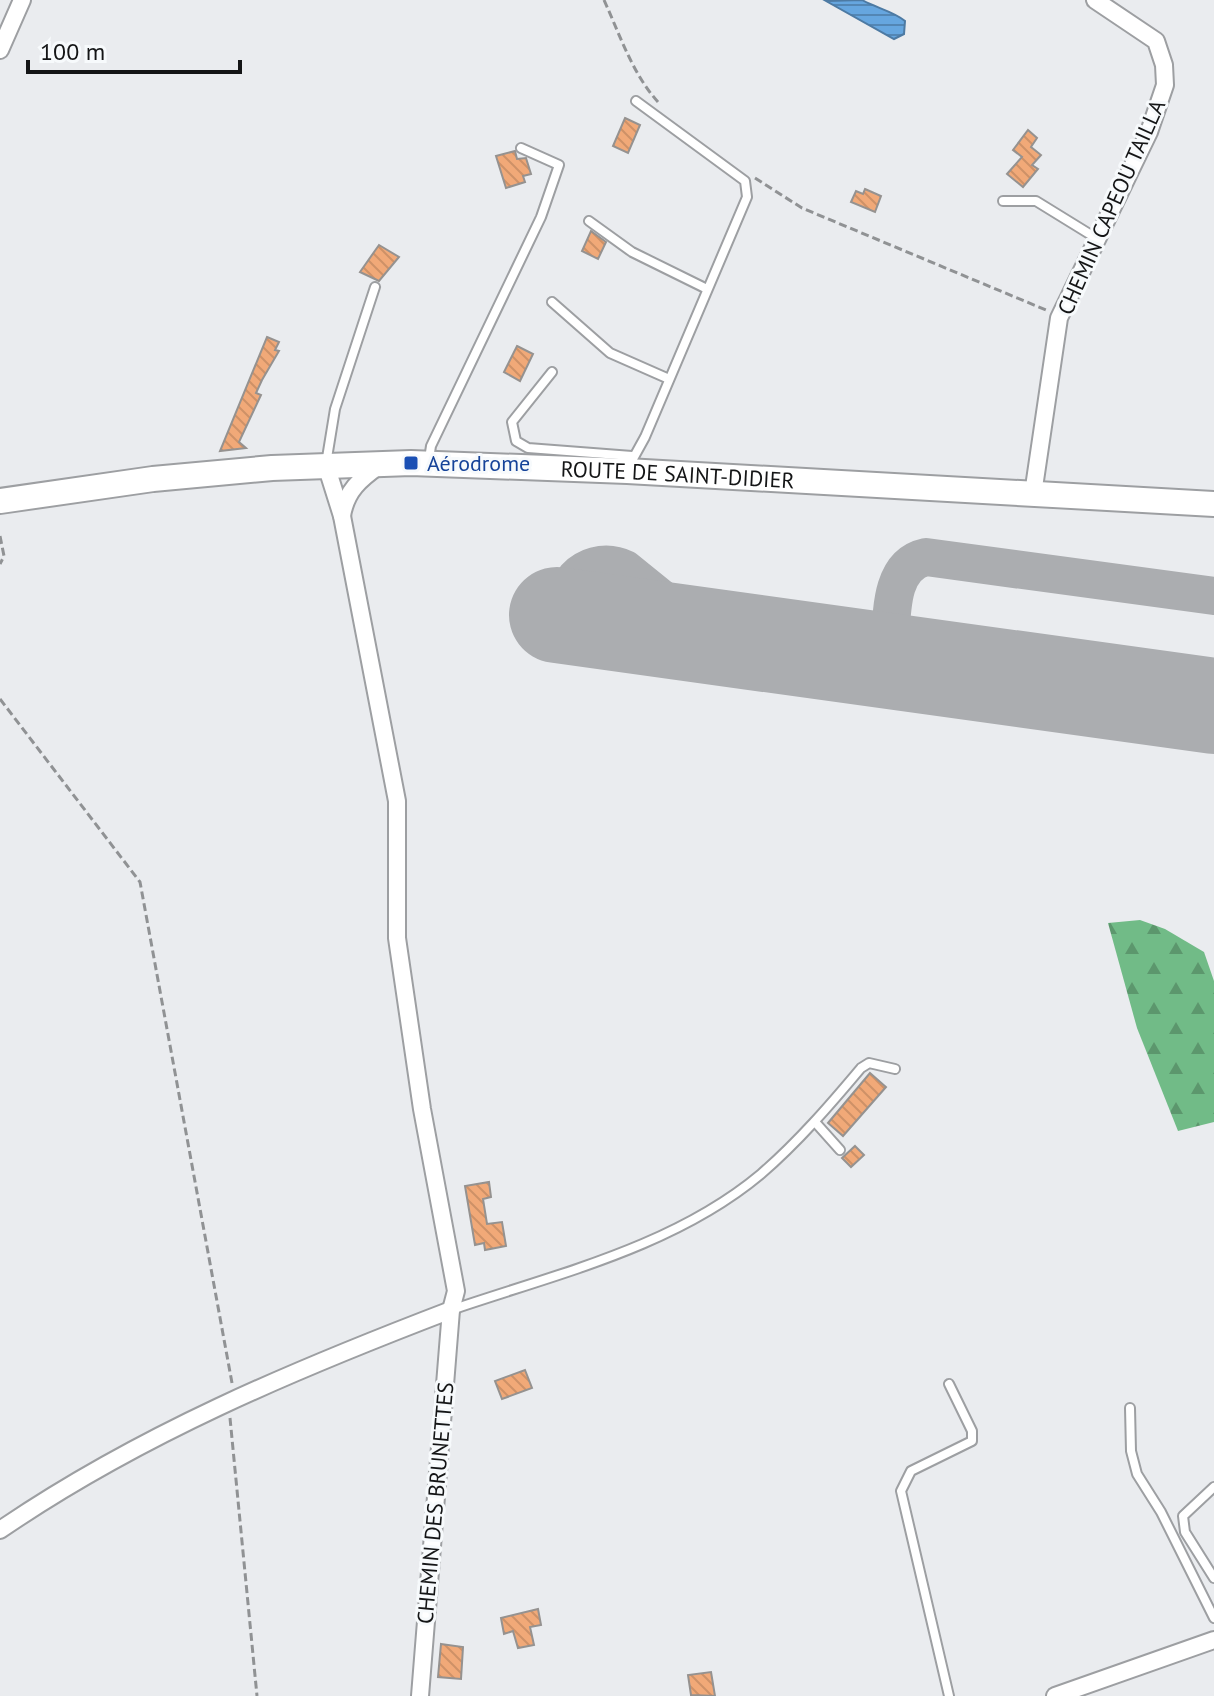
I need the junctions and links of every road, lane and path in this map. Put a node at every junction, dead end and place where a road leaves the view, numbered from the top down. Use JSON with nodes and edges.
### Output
{"nodes":[{"id":1,"x":22,"y":0,"type":"edge"},
{"id":2,"x":604,"y":0,"type":"edge"},
{"id":3,"x":1095,"y":0,"type":"edge"},
{"id":4,"x":0,"y":50,"type":"edge"},
{"id":5,"x":636,"y":101,"type":"dead end"},
{"id":6,"x":665,"y":109,"type":"dead end"},
{"id":7,"x":521,"y":148,"type":"dead end"},
{"id":8,"x":750,"y":174,"type":"dead end"},
{"id":9,"x":1003,"y":201,"type":"dead end"},
{"id":10,"x":589,"y":221,"type":"dead end"},
{"id":11,"x":1096,"y":238,"type":"junction"},
{"id":12,"x":375,"y":287,"type":"dead end"},
{"id":13,"x":707,"y":289,"type":"junction"},
{"id":14,"x":552,"y":302,"type":"dead end"},
{"id":15,"x":1059,"y":318,"type":"junction"},
{"id":16,"x":552,"y":372,"type":"dead end"},
{"id":17,"x":669,"y":379,"type":"junction"},
{"id":18,"x":630,"y":463,"type":"junction"},
{"id":19,"x":381,"y":464,"type":"junction"},
{"id":20,"x":428,"y":464,"type":"junction"},
{"id":21,"x":332,"y":465,"type":"junction"},
{"id":22,"x":1033,"y":494,"type":"junction"},
{"id":23,"x":0,"y":501,"type":"edge"},
{"id":24,"x":1214,"y":504,"type":"edge"},
{"id":25,"x":343,"y":509,"type":"junction"},
{"id":26,"x":0,"y":536,"type":"edge"},
{"id":27,"x":0,"y":564,"type":"edge"},
{"id":28,"x":0,"y":699,"type":"edge"},
{"id":29,"x":895,"y":1069,"type":"dead end"},
{"id":30,"x":815,"y":1122,"type":"junction"},
{"id":31,"x":840,"y":1150,"type":"dead end"},
{"id":32,"x":451,"y":1310,"type":"junction"},
{"id":33,"x":949,"y":1384,"type":"dead end"},
{"id":34,"x":235,"y":1399,"type":"junction"},
{"id":35,"x":1130,"y":1408,"type":"dead end"},
{"id":36,"x":1214,"y":1487,"type":"edge"},
{"id":37,"x":0,"y":1530,"type":"edge"},
{"id":38,"x":1214,"y":1578,"type":"edge"},
{"id":39,"x":1214,"y":1618,"type":"edge"},
{"id":40,"x":1214,"y":1640,"type":"edge"},
{"id":41,"x":1090,"y":1690,"type":"edge"},
{"id":42,"x":257,"y":1696,"type":"edge"},
{"id":43,"x":420,"y":1696,"type":"edge"},
{"id":44,"x":949,"y":1696,"type":"edge"},
{"id":45,"x":1055,"y":1696,"type":"edge"}],
"edges":[{"from":1,"to":4,"type":"street"},
{"from":2,"to":6,"type":"path"},
{"from":3,"to":11,"type":"street","name":"CHEMIN CAPEOU TAILLA"},
{"from":5,"to":13,"type":"lane"},
{"from":7,"to":20,"type":"lane"},
{"from":8,"to":15,"type":"path"},
{"from":9,"to":11,"type":"lane"},
{"from":10,"to":13,"type":"lane"},
{"from":11,"to":15,"type":"street","name":"CHEMIN CAPEOU TAILLA"},
{"from":12,"to":21,"type":"lane"},
{"from":13,"to":17,"type":"lane"},
{"from":14,"to":17,"type":"lane"},
{"from":15,"to":22,"type":"street","name":"CHEMIN CAPEOU TAILLA"},
{"from":16,"to":18,"type":"lane"},
{"from":17,"to":18,"type":"lane"},
{"from":18,"to":20,"type":"main road","name":"ROUTE DE SAINT-DIDIER"},
{"from":18,"to":22,"type":"main road","name":"ROUTE DE SAINT-DIDIER"},
{"from":19,"to":20,"type":"main road","name":"ROUTE DE SAINT-DIDIER"},
{"from":19,"to":21,"type":"main road","name":"ROUTE DE SAINT-DIDIER"},
{"from":19,"to":25,"type":"street"},
{"from":21,"to":23,"type":"main road","name":"ROUTE DE SAINT-DIDIER"},
{"from":21,"to":25,"type":"street","name":"CHEMIN DES BRUNETTES"},
{"from":22,"to":24,"type":"main road","name":"ROUTE DE SAINT-DIDIER"},
{"from":25,"to":32,"type":"street","name":"CHEMIN DES BRUNETTES"},
{"from":26,"to":27,"type":"path"},
{"from":28,"to":34,"type":"path"},
{"from":29,"to":30,"type":"lane"},
{"from":30,"to":31,"type":"lane"},
{"from":30,"to":32,"type":"lane"},
{"from":32,"to":34,"type":"street"},
{"from":32,"to":43,"type":"street","name":"CHEMIN DES BRUNETTES"},
{"from":33,"to":44,"type":"lane"},
{"from":34,"to":37,"type":"street"},
{"from":34,"to":42,"type":"path"},
{"from":35,"to":39,"type":"lane"},
{"from":36,"to":38,"type":"lane"},
{"from":40,"to":41,"type":"street"},
{"from":41,"to":45,"type":"street"}]}
